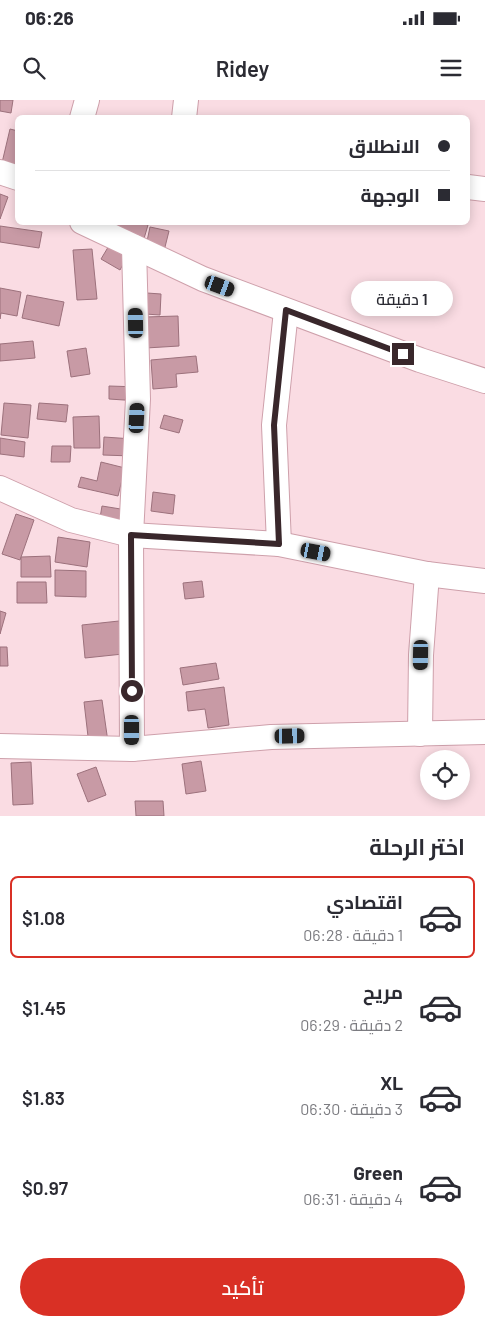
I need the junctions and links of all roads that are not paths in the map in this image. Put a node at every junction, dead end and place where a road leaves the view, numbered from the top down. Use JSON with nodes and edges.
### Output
{"nodes":[{"id":1,"x":88,"y":100,"type":"edge"},
{"id":2,"x":186,"y":100,"type":"edge"},
{"id":3,"x":83,"y":115,"type":"edge"},
{"id":4,"x":184,"y":115,"type":"edge"},
{"id":5,"x":0,"y":172,"type":"edge"},
{"id":6,"x":15,"y":177,"type":"edge"},
{"id":7,"x":470,"y":187,"type":"edge"},
{"id":8,"x":485,"y":189,"type":"edge"},
{"id":9,"x":88,"y":225,"type":"edge"},
{"id":10,"x":134,"y":247,"type":"junction"},
{"id":11,"x":286,"y":310,"type":"junction"},
{"id":12,"x":485,"y":381,"type":"edge"},
{"id":13,"x":1,"y":492,"type":"edge"},
{"id":14,"x":131,"y":535,"type":"junction"},
{"id":15,"x":279,"y":544,"type":"junction"},
{"id":16,"x":427,"y":574,"type":"junction"},
{"id":17,"x":485,"y":581,"type":"edge"},
{"id":18,"x":485,"y":732,"type":"edge"},
{"id":19,"x":420,"y":734,"type":"junction"},
{"id":20,"x":0,"y":746,"type":"edge"},
{"id":21,"x":132,"y":749,"type":"junction"}],
"edges":[{"from":1,"to":3,"type":"street"},
{"from":2,"to":4,"type":"street"},
{"from":5,"to":6,"type":"street"},
{"from":7,"to":8,"type":"street"},
{"from":9,"to":10,"type":"street"},
{"from":10,"to":11,"type":"street"},
{"from":10,"to":14,"type":"street"},
{"from":11,"to":12,"type":"street"},
{"from":11,"to":15,"type":"street"},
{"from":13,"to":14,"type":"street"},
{"from":14,"to":15,"type":"street"},
{"from":14,"to":21,"type":"street"},
{"from":15,"to":16,"type":"street"},
{"from":16,"to":17,"type":"street"},
{"from":16,"to":19,"type":"street"},
{"from":18,"to":19,"type":"street"},
{"from":19,"to":21,"type":"street"},
{"from":20,"to":21,"type":"street"}]}
